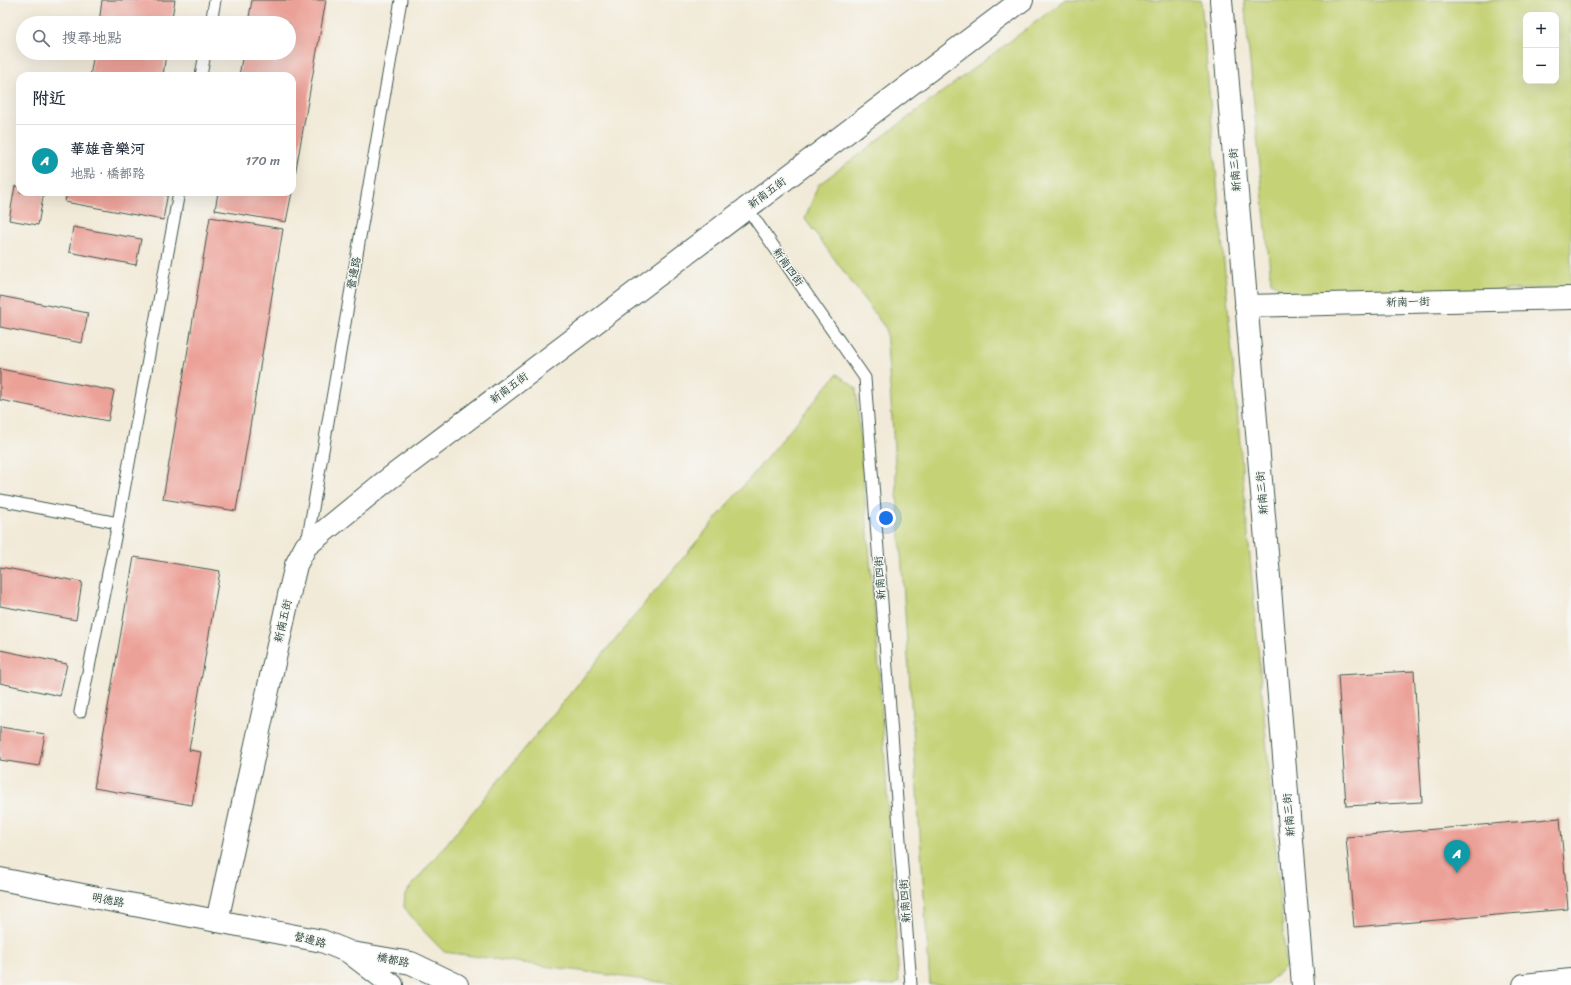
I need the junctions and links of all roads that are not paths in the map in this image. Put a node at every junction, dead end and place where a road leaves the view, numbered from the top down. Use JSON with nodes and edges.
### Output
{"nodes":[{"id":1,"x":215,"y":0,"type":"edge"},
{"id":2,"x":401,"y":0,"type":"edge"},
{"id":3,"x":1022,"y":0,"type":"edge"},
{"id":4,"x":1221,"y":0,"type":"edge"},
{"id":5,"x":212,"y":16,"type":"edge"},
{"id":6,"x":204,"y":60,"type":"edge"},
{"id":7,"x":202,"y":72,"type":"edge"},
{"id":8,"x":178,"y":196,"type":"edge"},
{"id":9,"x":747,"y":208,"type":"junction"},
{"id":10,"x":1571,"y":298,"type":"edge"},
{"id":11,"x":1246,"y":306,"type":"junction"},
{"id":12,"x":0,"y":500,"type":"edge"},
{"id":13,"x":118,"y":523,"type":"junction"},
{"id":14,"x":306,"y":546,"type":"junction"},
{"id":15,"x":80,"y":712,"type":"dead end"},
{"id":16,"x":0,"y":879,"type":"edge"},
{"id":17,"x":217,"y":921,"type":"junction"},
{"id":18,"x":349,"y":952,"type":"junction"},
{"id":19,"x":1571,"y":980,"type":"edge"},
{"id":20,"x":392,"y":985,"type":"edge"},
{"id":21,"x":457,"y":985,"type":"edge"},
{"id":22,"x":911,"y":985,"type":"edge"},
{"id":23,"x":1303,"y":985,"type":"edge"},
{"id":24,"x":1524,"y":985,"type":"edge"}],
"edges":[{"from":1,"to":5,"type":"lane"},
{"from":2,"to":14,"type":"lane","name":"營邊路"},
{"from":3,"to":9,"type":"street","name":"新南五街"},
{"from":4,"to":11,"type":"street","name":"新南三街"},
{"from":6,"to":7,"type":"lane"},
{"from":8,"to":13,"type":"lane"},
{"from":9,"to":14,"type":"street","name":"新南五街"},
{"from":9,"to":22,"type":"lane","name":"新南四街"},
{"from":10,"to":11,"type":"street","name":"新南一街"},
{"from":11,"to":23,"type":"street","name":"新南三街"},
{"from":12,"to":13,"type":"lane"},
{"from":13,"to":15,"type":"lane"},
{"from":14,"to":17,"type":"street","name":"新南五街"},
{"from":16,"to":17,"type":"street","name":"明德路"},
{"from":17,"to":18,"type":"street","name":"營邊路"},
{"from":18,"to":20,"type":"street","name":"營邊路"},
{"from":18,"to":21,"type":"street","name":"橋都路"},
{"from":19,"to":24,"type":"street"}]}
